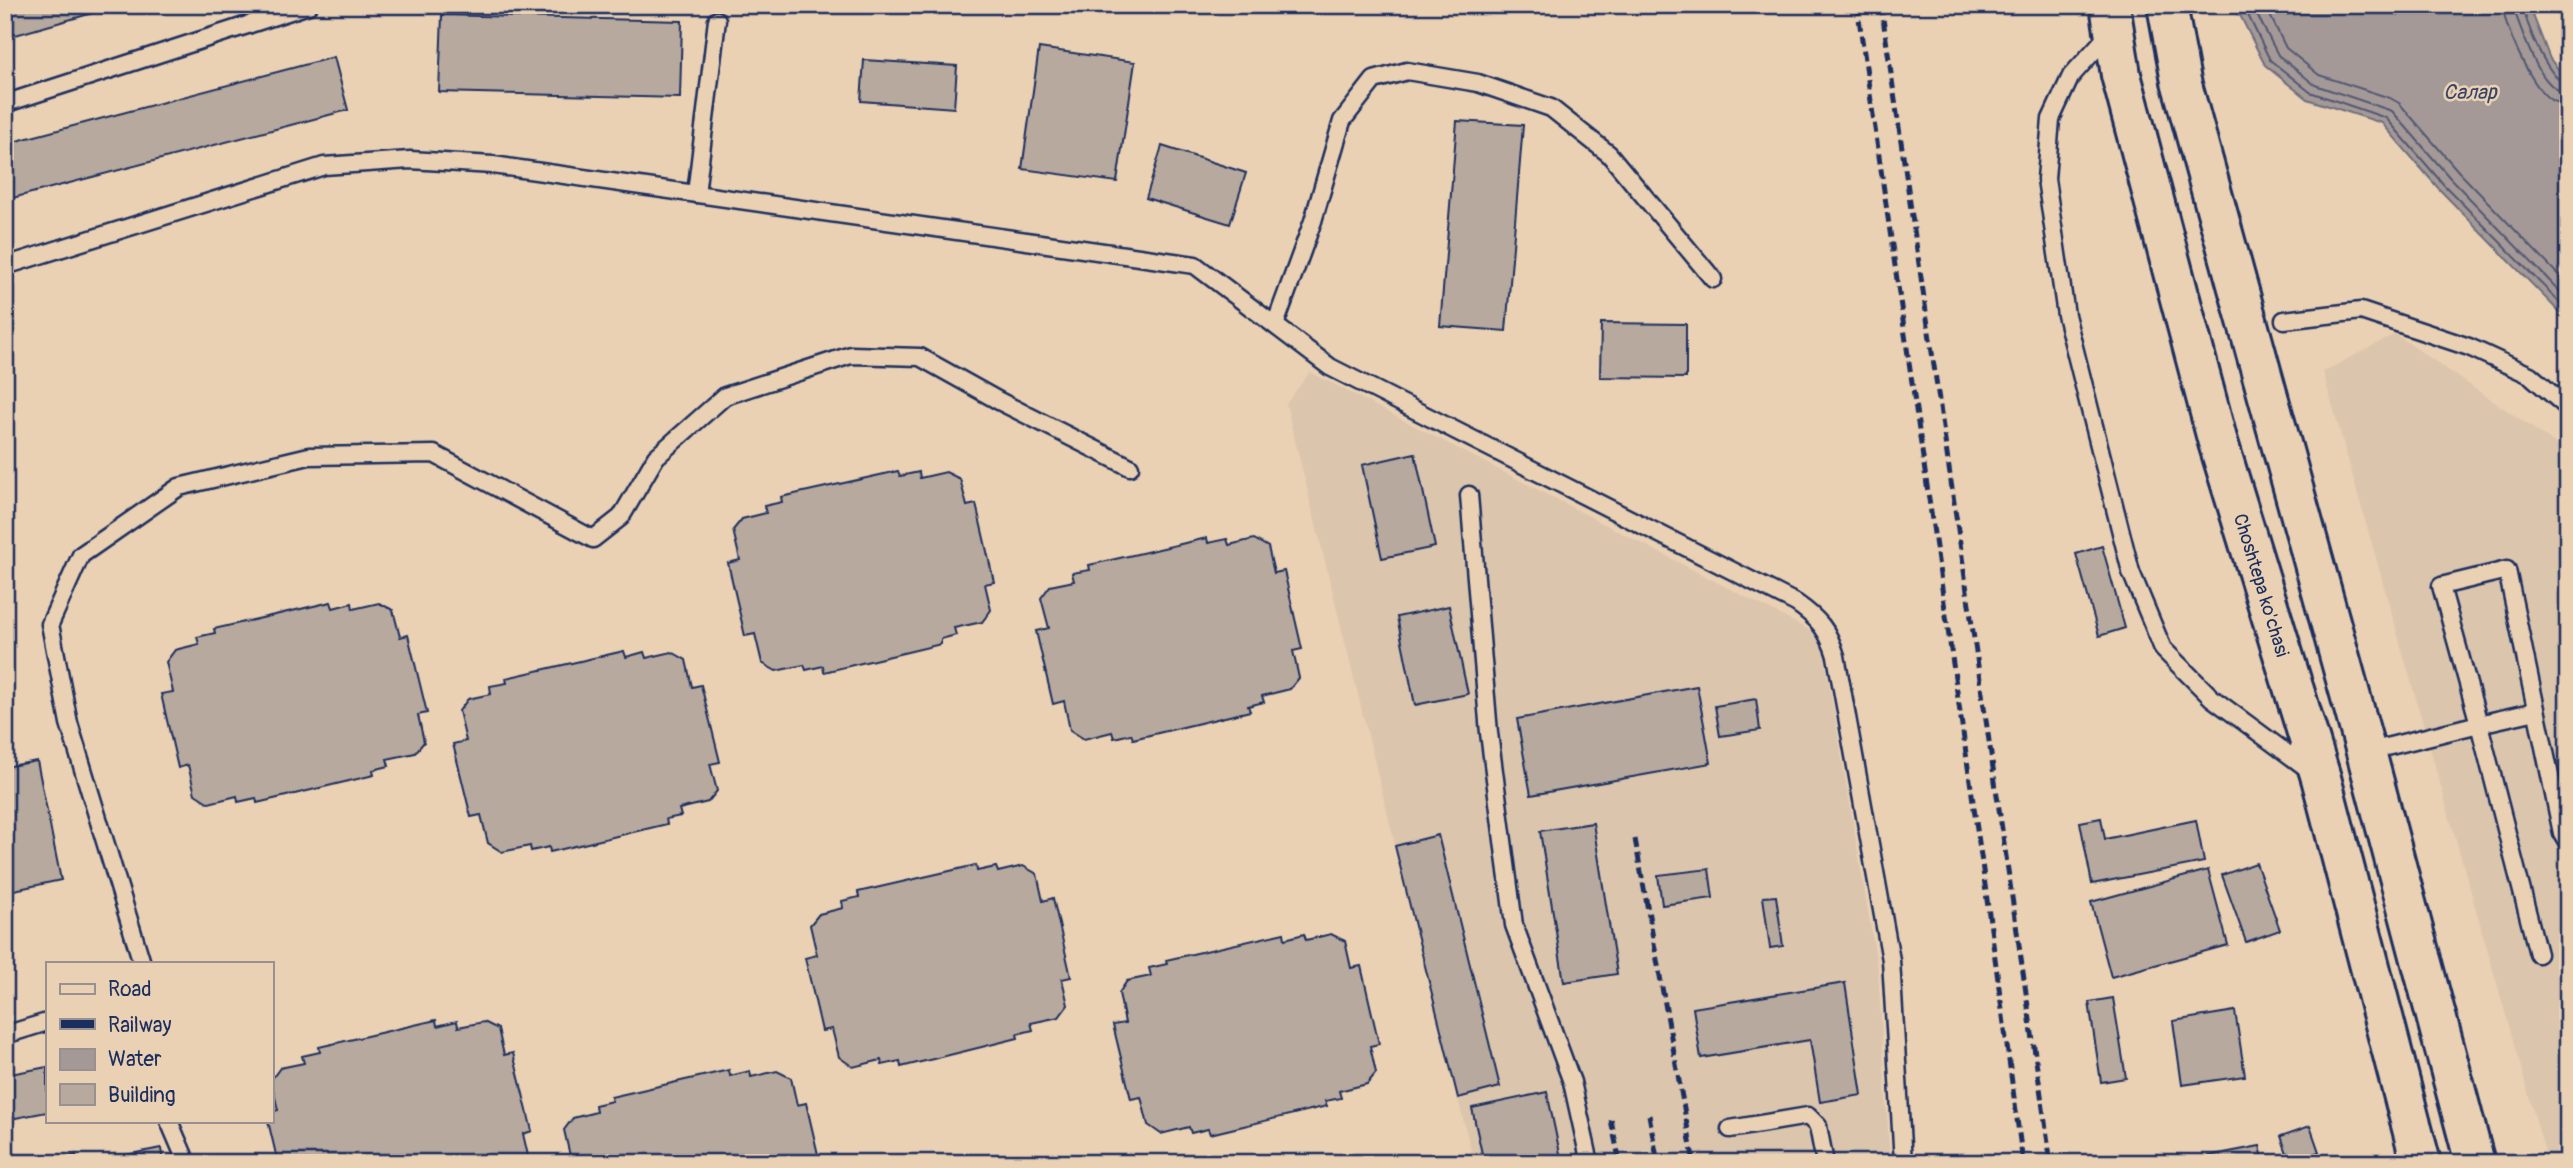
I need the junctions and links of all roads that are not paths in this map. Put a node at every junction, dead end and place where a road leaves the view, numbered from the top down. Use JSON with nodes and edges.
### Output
{"nodes":[{"id":1,"x":309,"y":5,"type":"edge"},
{"id":2,"x":2168,"y":17,"type":"edge"},
{"id":3,"x":2111,"y":18,"type":"edge"},
{"id":4,"x":717,"y":20,"type":"dead end"},
{"id":5,"x":5,"y":102,"type":"edge"},
{"id":6,"x":696,"y":194,"type":"junction"},
{"id":7,"x":5,"y":266,"type":"edge"},
{"id":8,"x":1713,"y":279,"type":"dead end"},
{"id":9,"x":2284,"y":320,"type":"dead end"},
{"id":10,"x":1275,"y":325,"type":"junction"},
{"id":11,"x":2568,"y":408,"type":"edge"},
{"id":12,"x":1130,"y":467,"type":"dead end"},
{"id":13,"x":1469,"y":495,"type":"dead end"},
{"id":14,"x":2536,"y":711,"type":"junction"},
{"id":15,"x":2479,"y":724,"type":"junction"},
{"id":16,"x":2366,"y":752,"type":"junction"},
{"id":17,"x":2321,"y":778,"type":"junction"},
{"id":18,"x":2568,"y":843,"type":"edge"},
{"id":19,"x":2538,"y":954,"type":"dead end"},
{"id":20,"x":142,"y":962,"type":"edge"},
{"id":21,"x":46,"y":1022,"type":"edge"},
{"id":22,"x":5,"y":1035,"type":"edge"},
{"id":23,"x":169,"y":1122,"type":"edge"},
{"id":24,"x":1730,"y":1129,"type":"dead end"},
{"id":25,"x":187,"y":1163,"type":"edge"},
{"id":26,"x":1590,"y":1163,"type":"edge"},
{"id":27,"x":1825,"y":1163,"type":"edge"},
{"id":28,"x":1903,"y":1163,"type":"edge"},
{"id":29,"x":2421,"y":1163,"type":"edge"},
{"id":30,"x":2475,"y":1163,"type":"edge"}],
"edges":[{"from":1,"to":5,"type":"lane"},
{"from":2,"to":16,"type":"main road"},
{"from":3,"to":17,"type":"main road","name":"Choshtepa ko'chasi"},
{"from":3,"to":17,"type":"lane"},
{"from":4,"to":6,"type":"lane"},
{"from":6,"to":7,"type":"lane"},
{"from":6,"to":10,"type":"lane"},
{"from":8,"to":10,"type":"lane"},
{"from":9,"to":11,"type":"lane"},
{"from":10,"to":28,"type":"lane"},
{"from":12,"to":20,"type":"lane"},
{"from":13,"to":26,"type":"lane"},
{"from":14,"to":15,"type":"lane"},
{"from":14,"to":15,"type":"lane"},
{"from":14,"to":18,"type":"lane"},
{"from":15,"to":16,"type":"lane"},
{"from":15,"to":19,"type":"lane"},
{"from":16,"to":30,"type":"main road"},
{"from":17,"to":29,"type":"main road","name":"Choshtepa ko'chasi"},
{"from":21,"to":22,"type":"lane"},
{"from":23,"to":25,"type":"lane"},
{"from":24,"to":27,"type":"lane"}]}
